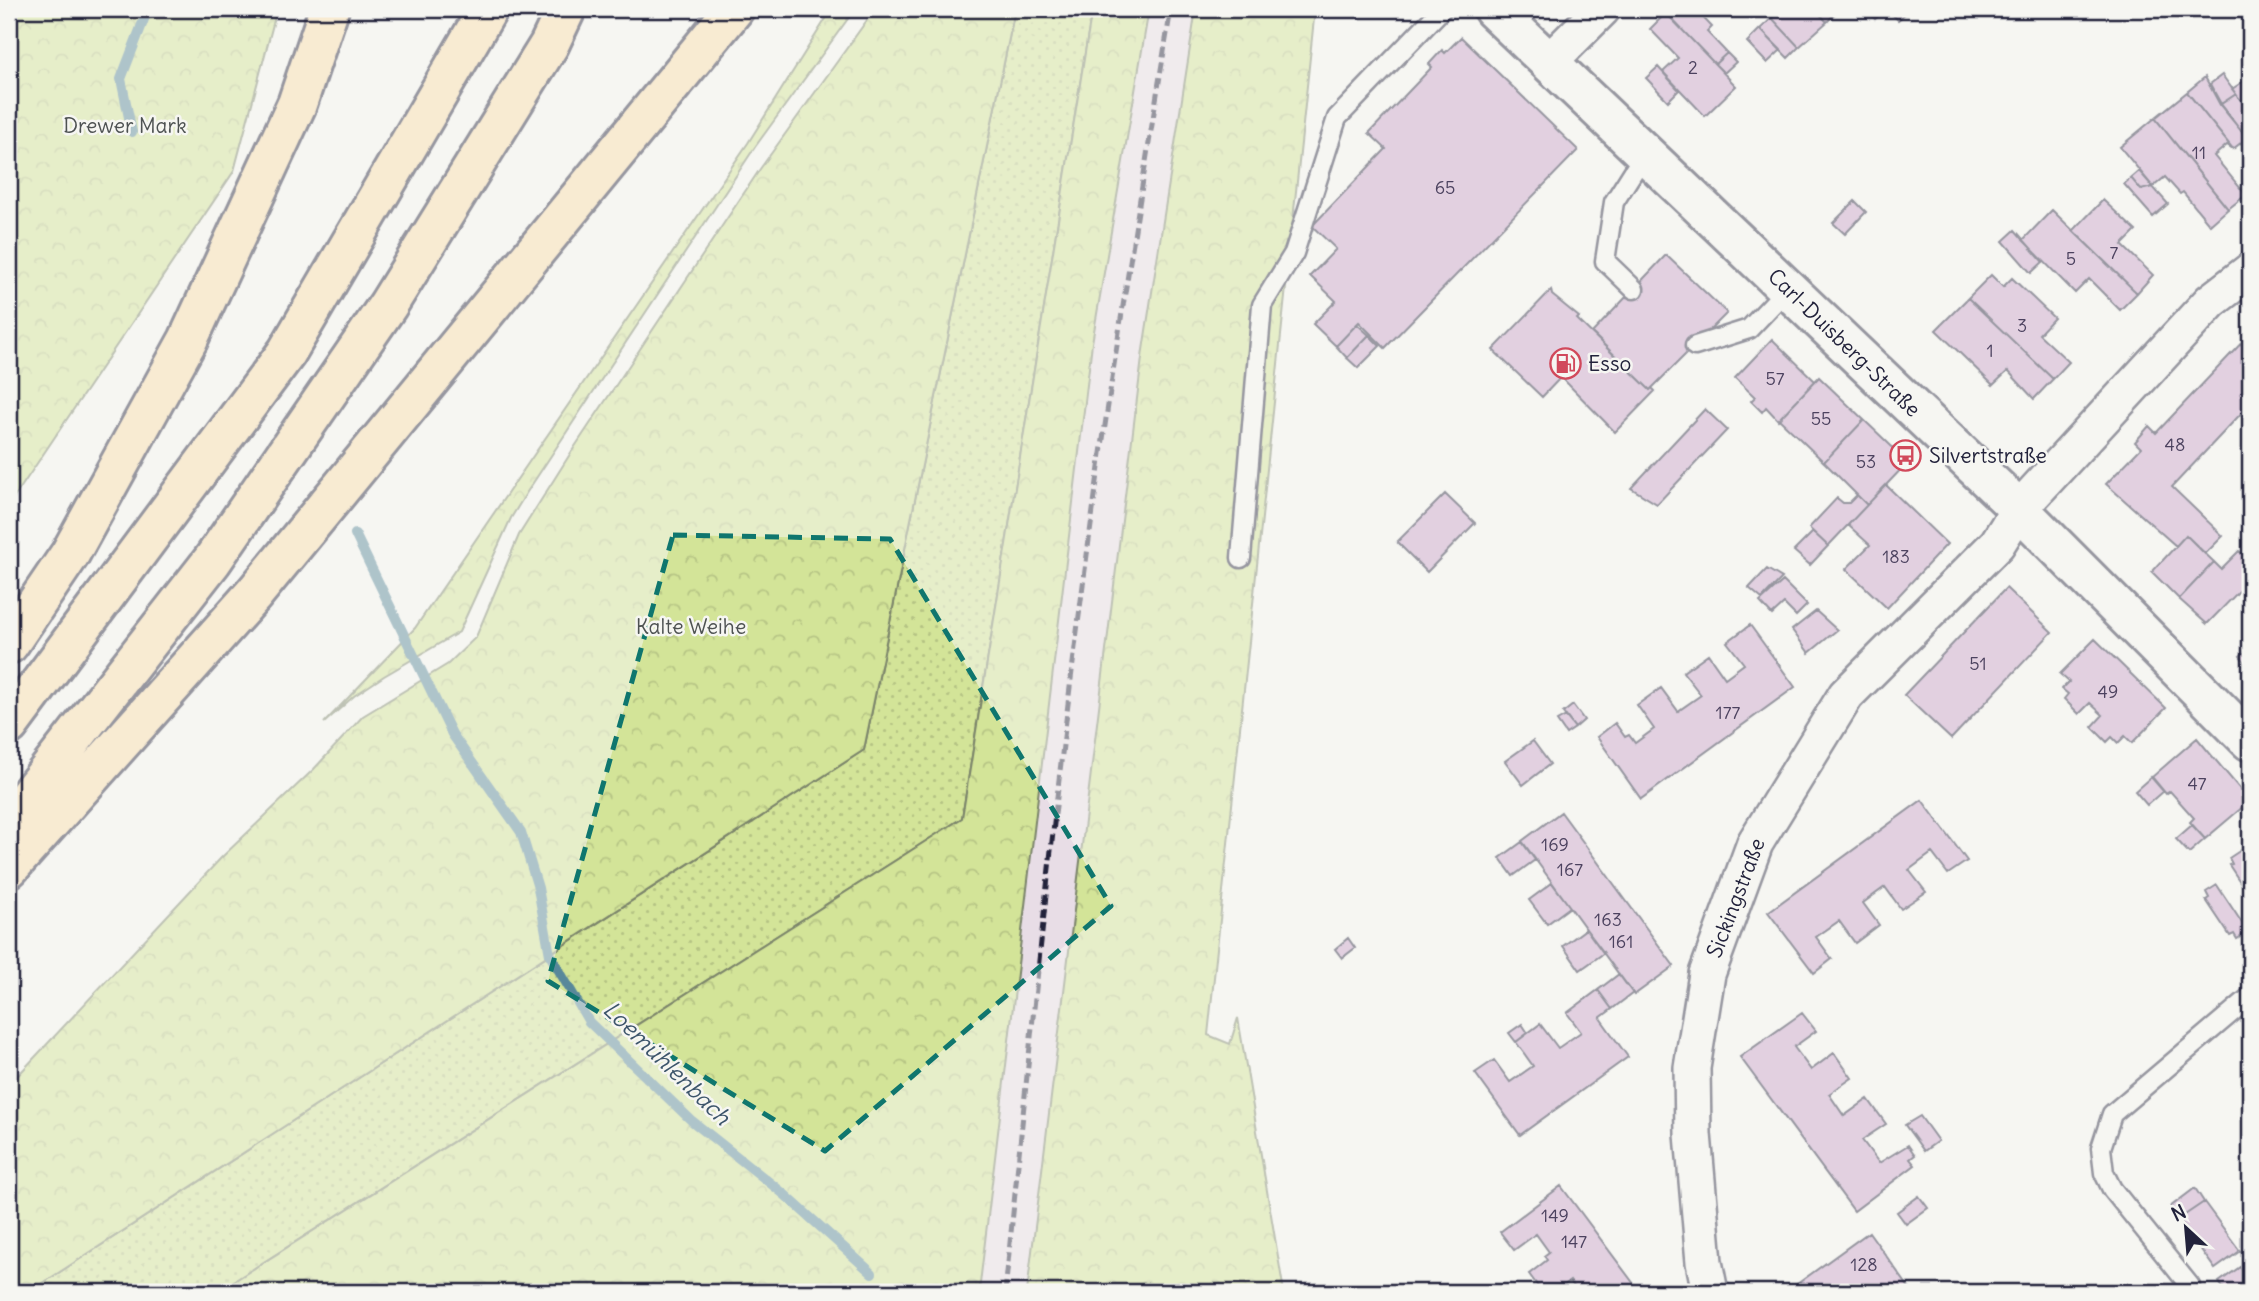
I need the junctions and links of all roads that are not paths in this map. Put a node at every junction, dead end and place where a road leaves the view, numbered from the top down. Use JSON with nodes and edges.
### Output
{"nodes":[{"id":1,"x":329,"y":9,"type":"edge"},
{"id":2,"x":488,"y":9,"type":"edge"},
{"id":3,"x":566,"y":9,"type":"edge"},
{"id":4,"x":734,"y":9,"type":"edge"},
{"id":5,"x":1442,"y":9,"type":"edge"},
{"id":6,"x":1493,"y":9,"type":"edge"},
{"id":7,"x":1602,"y":9,"type":"edge"},
{"id":8,"x":1549,"y":62,"type":"junction"},
{"id":9,"x":1645,"y":153,"type":"junction"},
{"id":10,"x":2250,"y":271,"type":"edge"},
{"id":11,"x":1634,"y":289,"type":"dead end"},
{"id":12,"x":1787,"y":289,"type":"junction"},
{"id":13,"x":1695,"y":345,"type":"dead end"},
{"id":14,"x":2019,"y":509,"type":"junction"},
{"id":15,"x":1241,"y":558,"type":"dead end"},
{"id":16,"x":9,"y":644,"type":"edge"},
{"id":17,"x":9,"y":725,"type":"edge"},
{"id":18,"x":2250,"y":741,"type":"edge"},
{"id":19,"x":9,"y":821,"type":"edge"},
{"id":20,"x":9,"y":869,"type":"edge"},
{"id":21,"x":2250,"y":998,"type":"edge"},
{"id":22,"x":2190,"y":1286,"type":"dead end"},
{"id":23,"x":1710,"y":1292,"type":"edge"}],
"edges":[{"from":1,"to":16,"type":"highway"},
{"from":2,"to":17,"type":"highway"},
{"from":3,"to":19,"type":"highway"},
{"from":4,"to":20,"type":"highway"},
{"from":5,"to":15,"type":"lane"},
{"from":6,"to":8,"type":"main road","name":"Carl-Duisberg-Straße"},
{"from":7,"to":8,"type":"street"},
{"from":8,"to":9,"type":"main road","name":"Carl-Duisberg-Straße"},
{"from":9,"to":11,"type":"lane"},
{"from":9,"to":12,"type":"main road","name":"Carl-Duisberg-Straße"},
{"from":10,"to":14,"type":"street"},
{"from":12,"to":13,"type":"lane"},
{"from":12,"to":14,"type":"main road","name":"Carl-Duisberg-Straße"},
{"from":14,"to":18,"type":"main road","name":"Carl-Duisberg-Straße"},
{"from":14,"to":23,"type":"street","name":"Sickingstraße"},
{"from":21,"to":22,"type":"lane"}]}
